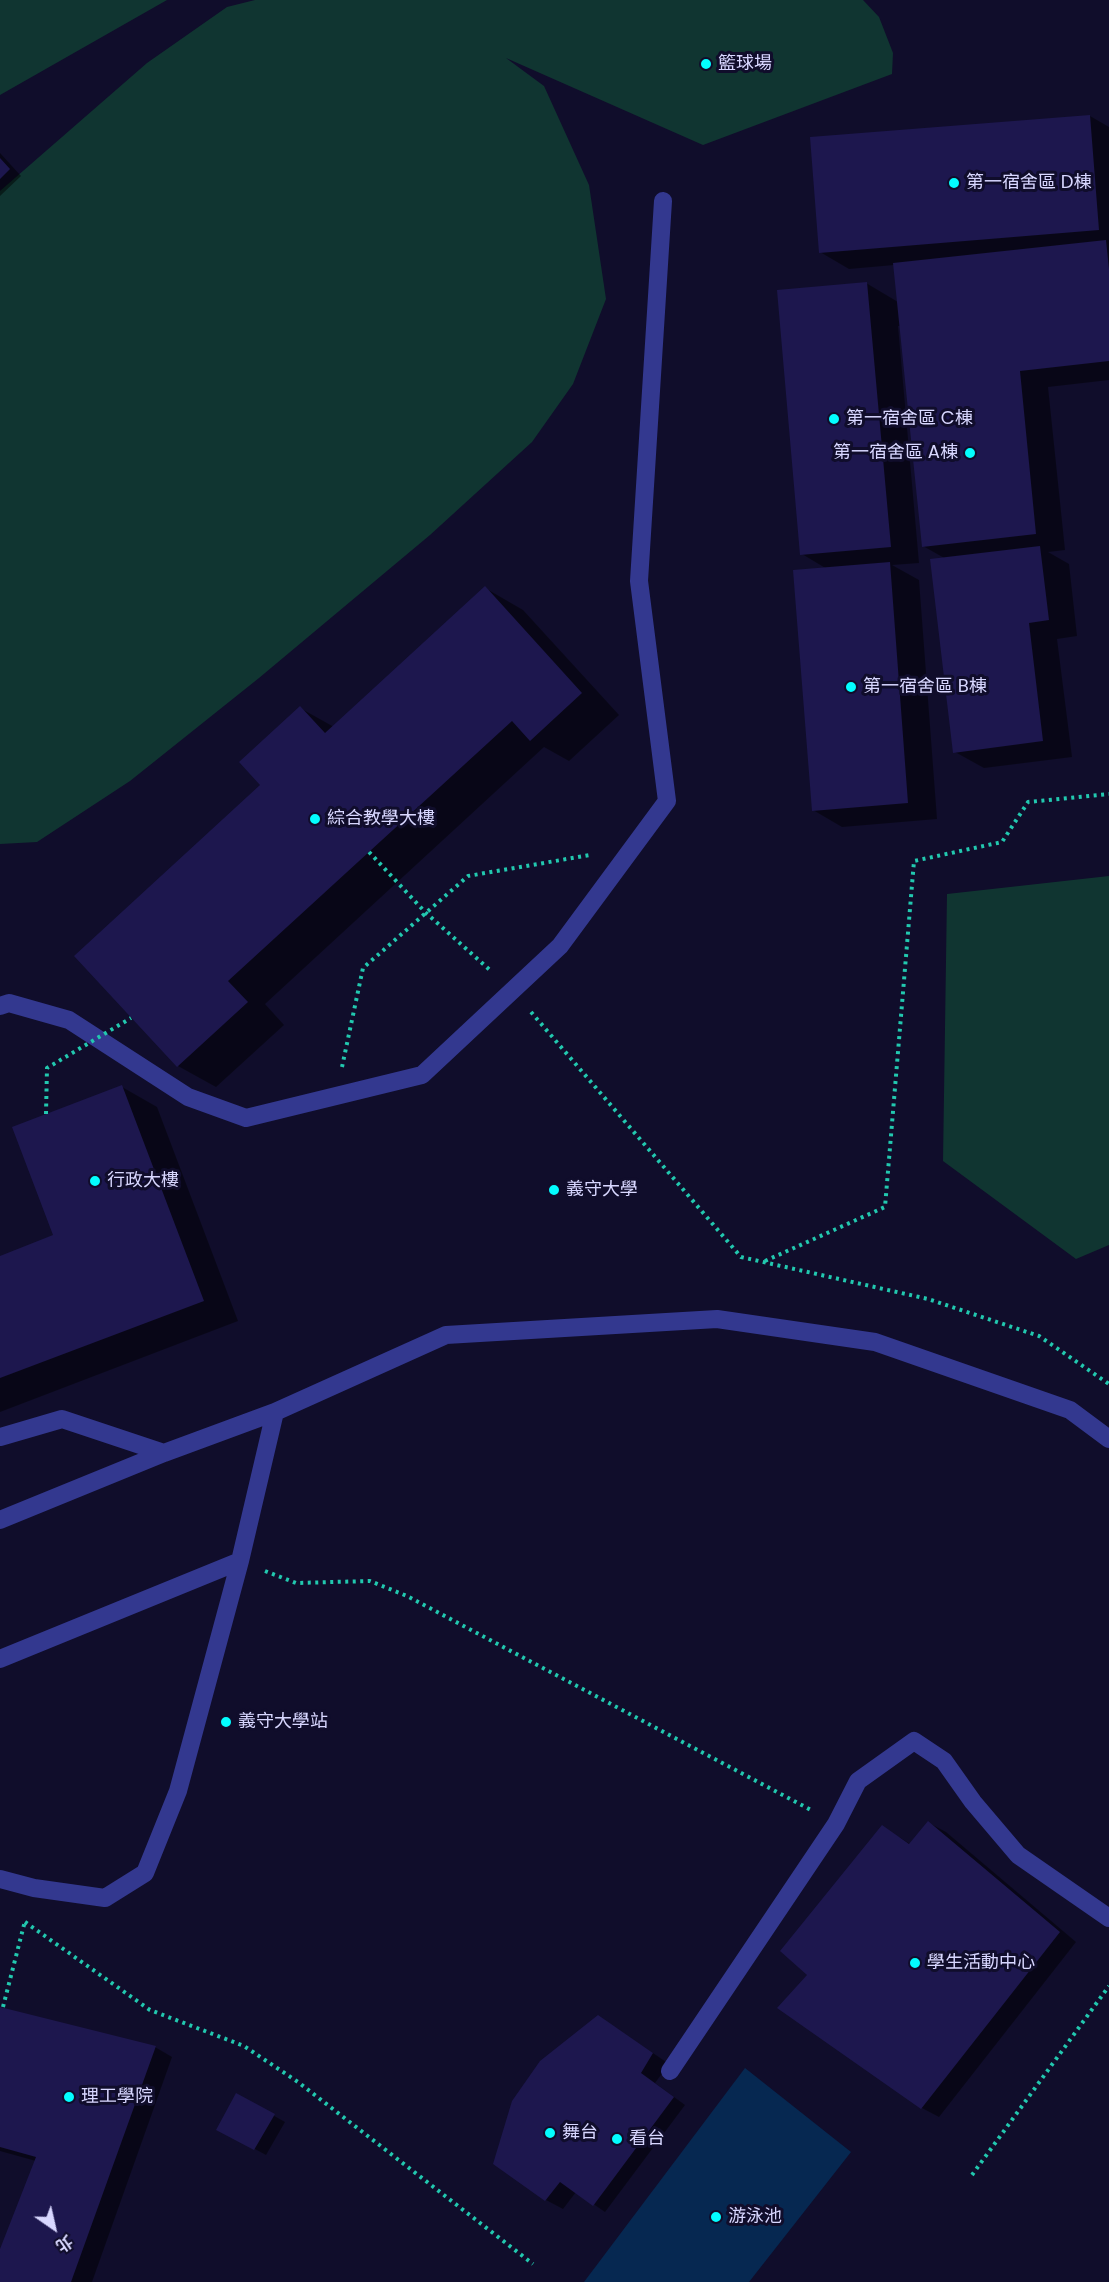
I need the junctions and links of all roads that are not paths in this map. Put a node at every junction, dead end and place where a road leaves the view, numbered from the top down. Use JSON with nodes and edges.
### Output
{"nodes":[{"id":1,"x":663,"y":201,"type":"dead end"},
{"id":2,"x":0,"y":1006,"type":"edge"},
{"id":3,"x":275,"y":1412,"type":"junction"},
{"id":4,"x":0,"y":1437,"type":"edge"},
{"id":5,"x":1109,"y":1439,"type":"edge"},
{"id":6,"x":164,"y":1453,"type":"junction"},
{"id":7,"x":0,"y":1520,"type":"edge"},
{"id":8,"x":240,"y":1561,"type":"junction"},
{"id":9,"x":0,"y":1659,"type":"edge"},
{"id":10,"x":0,"y":1879,"type":"edge"},
{"id":11,"x":1109,"y":1918,"type":"edge"},
{"id":12,"x":670,"y":2071,"type":"dead end"}],
"edges":[{"from":1,"to":2,"type":"lane"},
{"from":3,"to":5,"type":"lane"},
{"from":3,"to":6,"type":"lane"},
{"from":3,"to":8,"type":"lane"},
{"from":4,"to":6,"type":"lane"},
{"from":6,"to":7,"type":"lane"},
{"from":8,"to":9,"type":"lane"},
{"from":8,"to":10,"type":"lane"},
{"from":11,"to":12,"type":"lane"}]}
